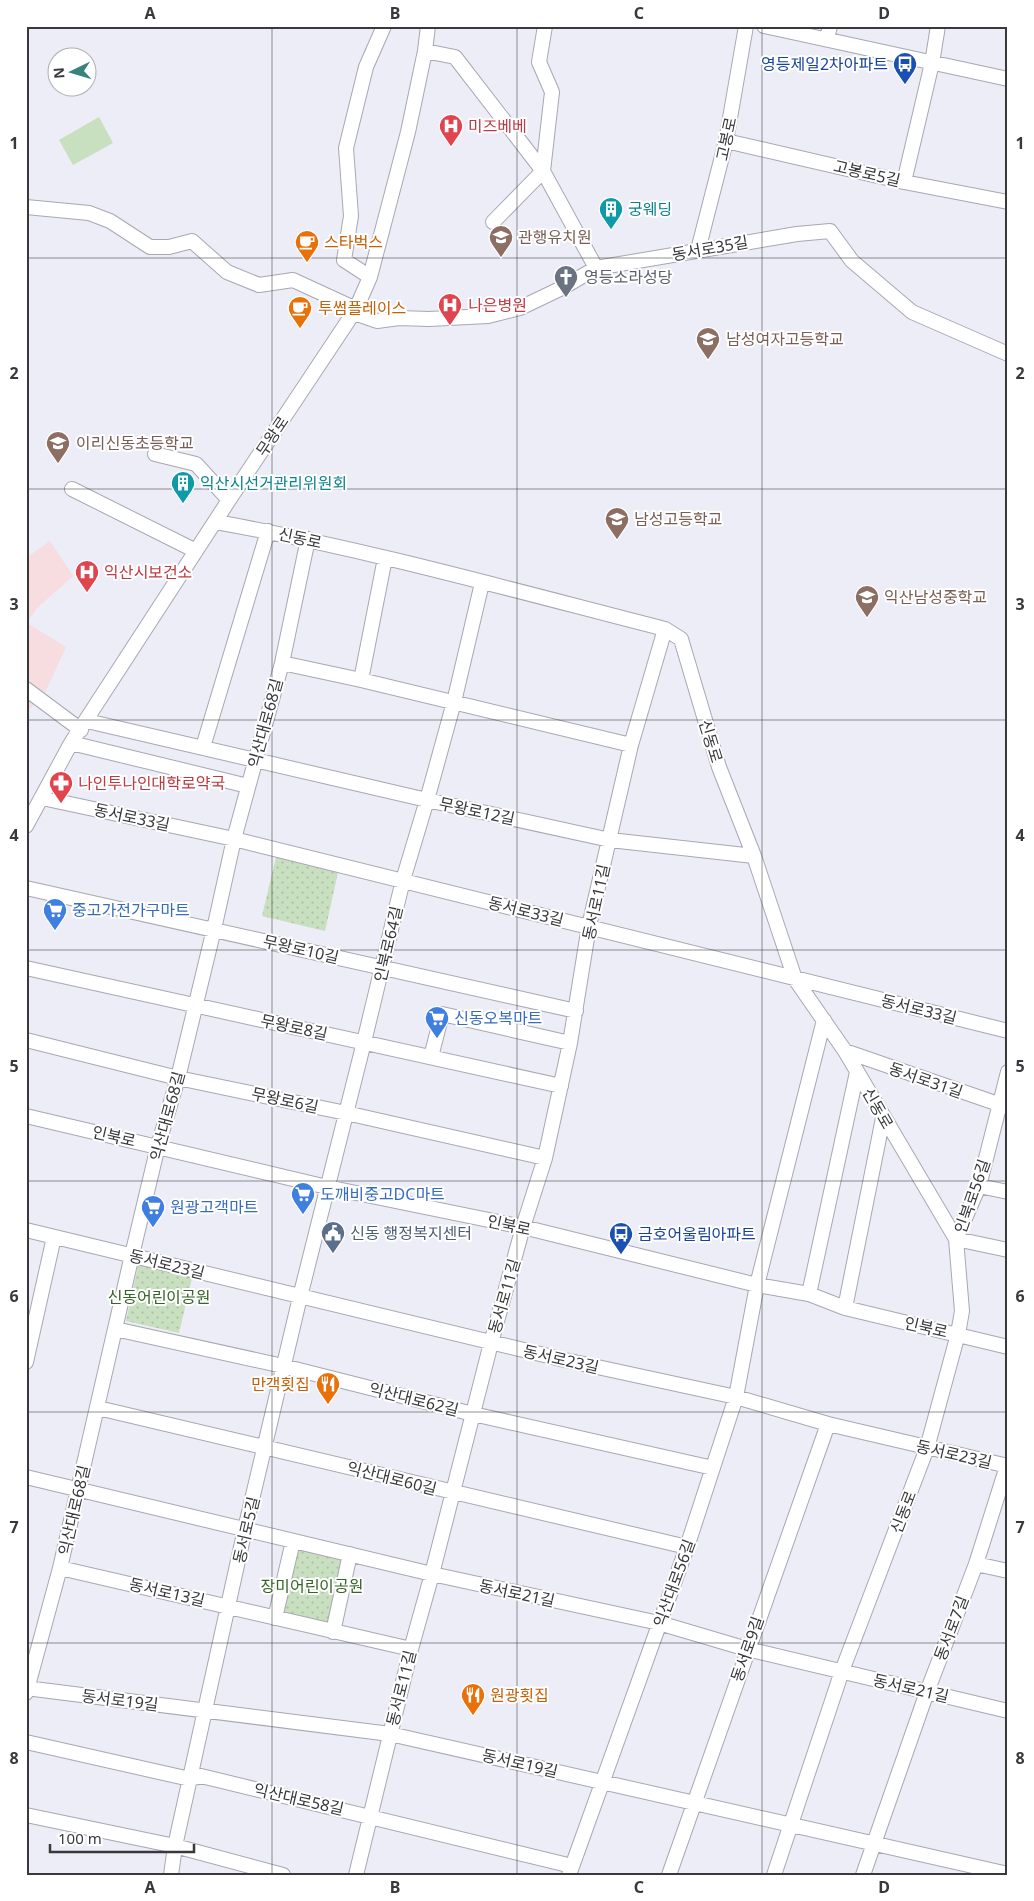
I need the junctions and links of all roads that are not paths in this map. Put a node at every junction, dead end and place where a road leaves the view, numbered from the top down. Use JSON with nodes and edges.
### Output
{"nodes":[{"id":1,"x":384,"y":26,"type":"edge"},
{"id":2,"x":428,"y":26,"type":"edge"},
{"id":3,"x":440,"y":26,"type":"edge"},
{"id":4,"x":545,"y":26,"type":"edge"},
{"id":5,"x":746,"y":26,"type":"edge"},
{"id":6,"x":764,"y":26,"type":"edge"},
{"id":7,"x":938,"y":26,"type":"edge"},
{"id":8,"x":829,"y":33,"type":"edge"},
{"id":9,"x":426,"y":47,"type":"junction"},
{"id":10,"x":932,"y":63,"type":"junction"},
{"id":11,"x":1008,"y":79,"type":"edge"},
{"id":12,"x":726,"y":141,"type":"junction"},
{"id":13,"x":543,"y":171,"type":"junction"},
{"id":14,"x":904,"y":182,"type":"junction"},
{"id":15,"x":1008,"y":202,"type":"edge"},
{"id":16,"x":26,"y":207,"type":"edge"},
{"id":17,"x":493,"y":222,"type":"dead end"},
{"id":18,"x":698,"y":250,"type":"junction"},
{"id":19,"x":596,"y":268,"type":"junction"},
{"id":20,"x":370,"y":277,"type":"junction"},
{"id":21,"x":355,"y":311,"type":"junction"},
{"id":22,"x":1008,"y":354,"type":"edge"},
{"id":23,"x":155,"y":454,"type":"dead end"},
{"id":24,"x":72,"y":489,"type":"dead end"},
{"id":25,"x":229,"y":500,"type":"junction"},
{"id":26,"x":216,"y":522,"type":"junction"},
{"id":27,"x":268,"y":531,"type":"junction"},
{"id":28,"x":308,"y":539,"type":"junction"},
{"id":29,"x":196,"y":551,"type":"junction"},
{"id":30,"x":384,"y":558,"type":"junction"},
{"id":31,"x":482,"y":583,"type":"junction"},
{"id":32,"x":665,"y":629,"type":"junction"},
{"id":33,"x":282,"y":663,"type":"junction"},
{"id":34,"x":361,"y":680,"type":"junction"},
{"id":35,"x":26,"y":689,"type":"edge"},
{"id":36,"x":454,"y":702,"type":"junction"},
{"id":37,"x":84,"y":725,"type":"junction"},
{"id":38,"x":71,"y":743,"type":"junction"},
{"id":39,"x":631,"y":745,"type":"junction"},
{"id":40,"x":203,"y":747,"type":"junction"},
{"id":41,"x":255,"y":760,"type":"junction"},
{"id":42,"x":248,"y":786,"type":"junction"},
{"id":43,"x":42,"y":798,"type":"junction"},
{"id":44,"x":428,"y":800,"type":"junction"},
{"id":45,"x":26,"y":826,"type":"edge"},
{"id":46,"x":234,"y":839,"type":"junction"},
{"id":47,"x":610,"y":840,"type":"junction"},
{"id":48,"x":754,"y":856,"type":"junction"},
{"id":49,"x":403,"y":880,"type":"junction"},
{"id":50,"x":26,"y":888,"type":"edge"},
{"id":51,"x":589,"y":926,"type":"junction"},
{"id":52,"x":214,"y":929,"type":"junction"},
{"id":53,"x":382,"y":967,"type":"junction"},
{"id":54,"x":26,"y":968,"type":"edge"},
{"id":55,"x":795,"y":978,"type":"junction"},
{"id":56,"x":195,"y":1005,"type":"junction"},
{"id":57,"x":576,"y":1011,"type":"junction"},
{"id":58,"x":824,"y":1020,"type":"junction"},
{"id":59,"x":1008,"y":1031,"type":"edge"},
{"id":60,"x":26,"y":1040,"type":"edge"},
{"id":61,"x":364,"y":1042,"type":"junction"},
{"id":62,"x":570,"y":1043,"type":"junction"},
{"id":63,"x":845,"y":1051,"type":"junction"},
{"id":64,"x":431,"y":1057,"type":"junction"},
{"id":65,"x":857,"y":1072,"type":"junction"},
{"id":66,"x":1008,"y":1072,"type":"edge"},
{"id":67,"x":178,"y":1078,"type":"junction"},
{"id":68,"x":561,"y":1086,"type":"junction"},
{"id":69,"x":1003,"y":1106,"type":"edge"},
{"id":70,"x":346,"y":1112,"type":"junction"},
{"id":71,"x":26,"y":1116,"type":"edge"},
{"id":72,"x":883,"y":1118,"type":"junction"},
{"id":73,"x":158,"y":1146,"type":"junction"},
{"id":74,"x":545,"y":1158,"type":"junction"},
{"id":75,"x":979,"y":1186,"type":"junction"},
{"id":76,"x":327,"y":1187,"type":"junction"},
{"id":77,"x":1008,"y":1192,"type":"edge"},
{"id":78,"x":523,"y":1227,"type":"junction"},
{"id":79,"x":26,"y":1230,"type":"edge"},
{"id":80,"x":54,"y":1237,"type":"junction"},
{"id":81,"x":956,"y":1240,"type":"junction"},
{"id":82,"x":1008,"y":1250,"type":"edge"},
{"id":83,"x":132,"y":1255,"type":"junction"},
{"id":84,"x":757,"y":1285,"type":"junction"},
{"id":85,"x":809,"y":1294,"type":"junction"},
{"id":86,"x":300,"y":1296,"type":"junction"},
{"id":87,"x":845,"y":1308,"type":"junction"},
{"id":88,"x":115,"y":1329,"type":"junction"},
{"id":89,"x":958,"y":1334,"type":"junction"},
{"id":90,"x":491,"y":1343,"type":"junction"},
{"id":91,"x":1008,"y":1347,"type":"edge"},
{"id":92,"x":26,"y":1362,"type":"edge"},
{"id":93,"x":283,"y":1366,"type":"junction"},
{"id":94,"x":736,"y":1397,"type":"junction"},
{"id":95,"x":98,"y":1408,"type":"junction"},
{"id":96,"x":473,"y":1414,"type":"junction"},
{"id":97,"x":828,"y":1424,"type":"junction"},
{"id":98,"x":265,"y":1447,"type":"junction"},
{"id":99,"x":927,"y":1448,"type":"junction"},
{"id":100,"x":1007,"y":1466,"type":"edge"},
{"id":101,"x":713,"y":1468,"type":"junction"},
{"id":102,"x":26,"y":1477,"type":"edge"},
{"id":103,"x":79,"y":1490,"type":"junction"},
{"id":104,"x":452,"y":1493,"type":"junction"},
{"id":105,"x":245,"y":1529,"type":"junction"},
{"id":106,"x":293,"y":1542,"type":"junction"},
{"id":107,"x":687,"y":1547,"type":"junction"},
{"id":108,"x":350,"y":1554,"type":"junction"},
{"id":109,"x":976,"y":1564,"type":"junction"},
{"id":110,"x":60,"y":1568,"type":"junction"},
{"id":111,"x":1008,"y":1571,"type":"edge"},
{"id":112,"x":432,"y":1574,"type":"junction"},
{"id":113,"x":229,"y":1607,"type":"junction"},
{"id":114,"x":275,"y":1618,"type":"junction"},
{"id":115,"x":659,"y":1623,"type":"junction"},
{"id":116,"x":332,"y":1632,"type":"junction"},
{"id":117,"x":411,"y":1649,"type":"junction"},
{"id":118,"x":747,"y":1649,"type":"junction"},
{"id":119,"x":842,"y":1671,"type":"junction"},
{"id":120,"x":27,"y":1690,"type":"edge"},
{"id":121,"x":927,"y":1692,"type":"junction"},
{"id":122,"x":205,"y":1711,"type":"junction"},
{"id":123,"x":1008,"y":1711,"type":"edge"},
{"id":124,"x":390,"y":1734,"type":"junction"},
{"id":125,"x":26,"y":1742,"type":"edge"},
{"id":126,"x":190,"y":1779,"type":"junction"},
{"id":127,"x":602,"y":1782,"type":"junction"},
{"id":128,"x":694,"y":1802,"type":"junction"},
{"id":129,"x":26,"y":1815,"type":"edge"},
{"id":130,"x":370,"y":1816,"type":"junction"},
{"id":131,"x":792,"y":1824,"type":"junction"},
{"id":132,"x":873,"y":1842,"type":"junction"},
{"id":133,"x":175,"y":1846,"type":"junction"},
{"id":134,"x":570,"y":1870,"type":"edge"},
{"id":135,"x":1008,"y":1874,"type":"edge"},
{"id":136,"x":171,"y":1875,"type":"edge"},
{"id":137,"x":283,"y":1875,"type":"edge"},
{"id":138,"x":356,"y":1875,"type":"edge"},
{"id":139,"x":669,"y":1875,"type":"edge"},
{"id":140,"x":774,"y":1875,"type":"edge"},
{"id":141,"x":863,"y":1875,"type":"edge"}],
"edges":[{"from":1,"to":20,"type":"street"},
{"from":2,"to":9,"type":"street","name":"무왕로"},
{"from":3,"to":9,"type":"street"},
{"from":4,"to":13,"type":"street"},
{"from":5,"to":12,"type":"street","name":"고봉로"},
{"from":6,"to":8,"type":"street"},
{"from":7,"to":10,"type":"street"},
{"from":8,"to":10,"type":"street"},
{"from":9,"to":13,"type":"street"},
{"from":9,"to":20,"type":"street","name":"무왕로"},
{"from":10,"to":11,"type":"street"},
{"from":10,"to":14,"type":"street"},
{"from":12,"to":14,"type":"street","name":"고봉로5길"},
{"from":12,"to":18,"type":"street","name":"고봉로"},
{"from":13,"to":17,"type":"street"},
{"from":13,"to":19,"type":"street"},
{"from":14,"to":15,"type":"street","name":"고봉로5길"},
{"from":16,"to":21,"type":"street","name":"동서로35길"},
{"from":18,"to":19,"type":"street","name":"동서로35길"},
{"from":18,"to":22,"type":"street","name":"동서로35길"},
{"from":19,"to":21,"type":"street","name":"동서로35길"},
{"from":20,"to":21,"type":"street","name":"무왕로"},
{"from":21,"to":25,"type":"street","name":"무왕로"},
{"from":23,"to":25,"type":"street"},
{"from":24,"to":29,"type":"street"},
{"from":25,"to":26,"type":"street","name":"무왕로"},
{"from":26,"to":27,"type":"street","name":"신동로"},
{"from":26,"to":29,"type":"street","name":"무왕로"},
{"from":27,"to":28,"type":"street","name":"신동로"},
{"from":27,"to":40,"type":"street"},
{"from":28,"to":30,"type":"street","name":"신동로"},
{"from":28,"to":33,"type":"street","name":"익산대로68길"},
{"from":29,"to":37,"type":"street","name":"무왕로"},
{"from":30,"to":31,"type":"street","name":"신동로"},
{"from":30,"to":34,"type":"street"},
{"from":31,"to":32,"type":"street","name":"신동로"},
{"from":31,"to":36,"type":"street","name":"인북로64길"},
{"from":32,"to":39,"type":"street","name":"동서로11길"},
{"from":32,"to":48,"type":"street","name":"신동로"},
{"from":33,"to":34,"type":"street"},
{"from":33,"to":41,"type":"street","name":"익산대로68길"},
{"from":34,"to":36,"type":"street"},
{"from":35,"to":37,"type":"street"},
{"from":36,"to":39,"type":"street"},
{"from":36,"to":44,"type":"street","name":"인북로64길"},
{"from":37,"to":38,"type":"street","name":"무왕로"},
{"from":37,"to":40,"type":"street","name":"무왕로12길"},
{"from":38,"to":42,"type":"street"},
{"from":38,"to":43,"type":"street","name":"무왕로"},
{"from":39,"to":47,"type":"street","name":"동서로11길"},
{"from":40,"to":41,"type":"street","name":"무왕로12길"},
{"from":41,"to":42,"type":"street","name":"익산대로68길"},
{"from":41,"to":44,"type":"street","name":"무왕로12길"},
{"from":42,"to":46,"type":"street","name":"익산대로68길"},
{"from":43,"to":45,"type":"street","name":"무왕로"},
{"from":43,"to":46,"type":"street","name":"동서로33길"},
{"from":44,"to":47,"type":"street","name":"무왕로12길"},
{"from":44,"to":49,"type":"street","name":"인북로64길"},
{"from":46,"to":49,"type":"street","name":"동서로33길"},
{"from":46,"to":52,"type":"street","name":"익산대로68길"},
{"from":47,"to":48,"type":"street","name":"무왕로12길"},
{"from":47,"to":51,"type":"street","name":"동서로11길"},
{"from":48,"to":55,"type":"street","name":"신동로"},
{"from":49,"to":51,"type":"street","name":"동서로33길"},
{"from":49,"to":53,"type":"street","name":"인북로64길"},
{"from":50,"to":52,"type":"street","name":"무왕로10길"},
{"from":51,"to":55,"type":"street","name":"동서로33길"},
{"from":51,"to":57,"type":"street","name":"동서로11길"},
{"from":52,"to":53,"type":"street","name":"무왕로10길"},
{"from":52,"to":56,"type":"street","name":"익산대로68길"},
{"from":53,"to":57,"type":"street","name":"무왕로10길"},
{"from":53,"to":61,"type":"street","name":"인북로64길"},
{"from":54,"to":56,"type":"street","name":"무왕로8길"},
{"from":55,"to":58,"type":"street","name":"신동로"},
{"from":55,"to":59,"type":"street","name":"동서로33길"},
{"from":56,"to":61,"type":"street","name":"무왕로8길"},
{"from":56,"to":67,"type":"street","name":"익산대로68길"},
{"from":57,"to":62,"type":"street","name":"동서로11길"},
{"from":58,"to":63,"type":"street","name":"신동로"},
{"from":58,"to":84,"type":"street"},
{"from":60,"to":67,"type":"street","name":"무왕로6길"},
{"from":61,"to":64,"type":"street","name":"무왕로8길"},
{"from":61,"to":70,"type":"street","name":"인북로64길"},
{"from":62,"to":64,"type":"street"},
{"from":62,"to":68,"type":"street","name":"동서로11길"},
{"from":63,"to":65,"type":"street","name":"신동로"},
{"from":63,"to":69,"type":"street","name":"동서로31길"},
{"from":64,"to":68,"type":"street","name":"무왕로8길"},
{"from":65,"to":72,"type":"street","name":"신동로"},
{"from":65,"to":85,"type":"street"},
{"from":66,"to":69,"type":"street","name":"인북로56길"},
{"from":67,"to":70,"type":"street","name":"무왕로6길"},
{"from":67,"to":73,"type":"street","name":"익산대로68길"},
{"from":68,"to":74,"type":"street","name":"동서로11길"},
{"from":69,"to":75,"type":"street","name":"인북로56길"},
{"from":70,"to":74,"type":"street","name":"무왕로6길"},
{"from":70,"to":76,"type":"street","name":"인북로64길"},
{"from":71,"to":73,"type":"street","name":"인북로"},
{"from":72,"to":81,"type":"street","name":"신동로"},
{"from":72,"to":87,"type":"street"},
{"from":73,"to":76,"type":"street","name":"인북로"},
{"from":73,"to":83,"type":"street","name":"익산대로68길"},
{"from":74,"to":78,"type":"street","name":"동서로11길"},
{"from":75,"to":77,"type":"street"},
{"from":75,"to":81,"type":"street","name":"인북로56길"},
{"from":76,"to":78,"type":"street","name":"인북로"},
{"from":76,"to":86,"type":"street","name":"동서로5길"},
{"from":78,"to":84,"type":"street","name":"인북로"},
{"from":78,"to":90,"type":"street","name":"동서로11길"},
{"from":79,"to":80,"type":"street","name":"동서로23길"},
{"from":80,"to":83,"type":"street","name":"동서로23길"},
{"from":80,"to":92,"type":"street"},
{"from":81,"to":82,"type":"street","name":"인북로56길"},
{"from":81,"to":89,"type":"street","name":"신동로"},
{"from":83,"to":86,"type":"street","name":"동서로23길"},
{"from":83,"to":88,"type":"street","name":"익산대로68길"},
{"from":84,"to":85,"type":"street","name":"인북로"},
{"from":84,"to":94,"type":"street","name":"익산대로56길"},
{"from":85,"to":87,"type":"street","name":"인북로"},
{"from":86,"to":90,"type":"street","name":"동서로23길"},
{"from":86,"to":93,"type":"street","name":"동서로5길"},
{"from":87,"to":89,"type":"street","name":"인북로"},
{"from":88,"to":93,"type":"street","name":"익산대로62길"},
{"from":88,"to":95,"type":"street","name":"익산대로68길"},
{"from":89,"to":91,"type":"street","name":"인북로"},
{"from":89,"to":99,"type":"street","name":"신동로"},
{"from":90,"to":94,"type":"street","name":"동서로23길"},
{"from":90,"to":96,"type":"street","name":"동서로11길"},
{"from":93,"to":96,"type":"street","name":"익산대로62길"},
{"from":93,"to":98,"type":"street","name":"동서로5길"},
{"from":94,"to":97,"type":"street","name":"동서로23길"},
{"from":94,"to":101,"type":"street","name":"익산대로56길"},
{"from":95,"to":98,"type":"street","name":"익산대로60길"},
{"from":95,"to":103,"type":"street","name":"익산대로68길"},
{"from":96,"to":101,"type":"street","name":"익산대로62길"},
{"from":96,"to":104,"type":"street","name":"동서로11길"},
{"from":97,"to":99,"type":"street","name":"동서로23길"},
{"from":97,"to":118,"type":"street","name":"동서로9길"},
{"from":98,"to":104,"type":"street","name":"익산대로60길"},
{"from":98,"to":105,"type":"street","name":"동서로5길"},
{"from":99,"to":100,"type":"street","name":"동서로23길"},
{"from":99,"to":119,"type":"street","name":"신동로"},
{"from":100,"to":109,"type":"street","name":"동서로7길"},
{"from":101,"to":107,"type":"street","name":"익산대로56길"},
{"from":102,"to":103,"type":"street","name":"동서로21길"},
{"from":103,"to":105,"type":"street","name":"동서로21길"},
{"from":103,"to":110,"type":"street","name":"익산대로68길"},
{"from":104,"to":107,"type":"street","name":"익산대로60길"},
{"from":104,"to":112,"type":"street","name":"동서로11길"},
{"from":105,"to":106,"type":"street","name":"동서로21길"},
{"from":105,"to":113,"type":"street","name":"동서로5길"},
{"from":106,"to":108,"type":"street","name":"동서로21길"},
{"from":106,"to":114,"type":"street"},
{"from":107,"to":115,"type":"street","name":"익산대로56길"},
{"from":108,"to":112,"type":"street","name":"동서로21길"},
{"from":108,"to":116,"type":"street"},
{"from":109,"to":111,"type":"street"},
{"from":109,"to":121,"type":"street","name":"동서로7길"},
{"from":110,"to":113,"type":"street","name":"동서로13길"},
{"from":110,"to":120,"type":"street","name":"익산대로68길"},
{"from":112,"to":115,"type":"street","name":"동서로21길"},
{"from":112,"to":117,"type":"street","name":"동서로11길"},
{"from":113,"to":114,"type":"street","name":"동서로13길"},
{"from":113,"to":122,"type":"street","name":"동서로5길"},
{"from":114,"to":116,"type":"street","name":"동서로13길"},
{"from":115,"to":118,"type":"street","name":"동서로21길"},
{"from":115,"to":127,"type":"street","name":"익산대로56길"},
{"from":116,"to":117,"type":"street","name":"동서로13길"},
{"from":117,"to":124,"type":"street","name":"동서로11길"},
{"from":118,"to":119,"type":"street","name":"동서로21길"},
{"from":118,"to":128,"type":"street","name":"동서로9길"},
{"from":119,"to":121,"type":"street","name":"동서로21길"},
{"from":119,"to":131,"type":"street","name":"신동로"},
{"from":120,"to":122,"type":"street","name":"동서로19길"},
{"from":121,"to":123,"type":"street","name":"동서로21길"},
{"from":121,"to":132,"type":"street","name":"동서로7길"},
{"from":122,"to":124,"type":"street","name":"동서로19길"},
{"from":122,"to":126,"type":"street","name":"동서로5길"},
{"from":124,"to":127,"type":"street","name":"동서로19길"},
{"from":124,"to":130,"type":"street","name":"동서로11길"},
{"from":125,"to":126,"type":"street","name":"익산대로58길"},
{"from":126,"to":130,"type":"street","name":"익산대로58길"},
{"from":126,"to":133,"type":"street","name":"동서로5길"},
{"from":127,"to":128,"type":"street","name":"동서로19길"},
{"from":127,"to":134,"type":"street","name":"익산대로56길"},
{"from":128,"to":131,"type":"street","name":"동서로19길"},
{"from":128,"to":139,"type":"street","name":"동서로9길"},
{"from":129,"to":133,"type":"street"},
{"from":130,"to":134,"type":"street","name":"익산대로58길"},
{"from":130,"to":138,"type":"street","name":"동서로11길"},
{"from":131,"to":132,"type":"street","name":"동서로19길"},
{"from":131,"to":140,"type":"street","name":"신동로"},
{"from":132,"to":135,"type":"street","name":"동서로19길"},
{"from":132,"to":141,"type":"street","name":"동서로7길"},
{"from":133,"to":136,"type":"street","name":"동서로5길"},
{"from":133,"to":137,"type":"street"}]}
